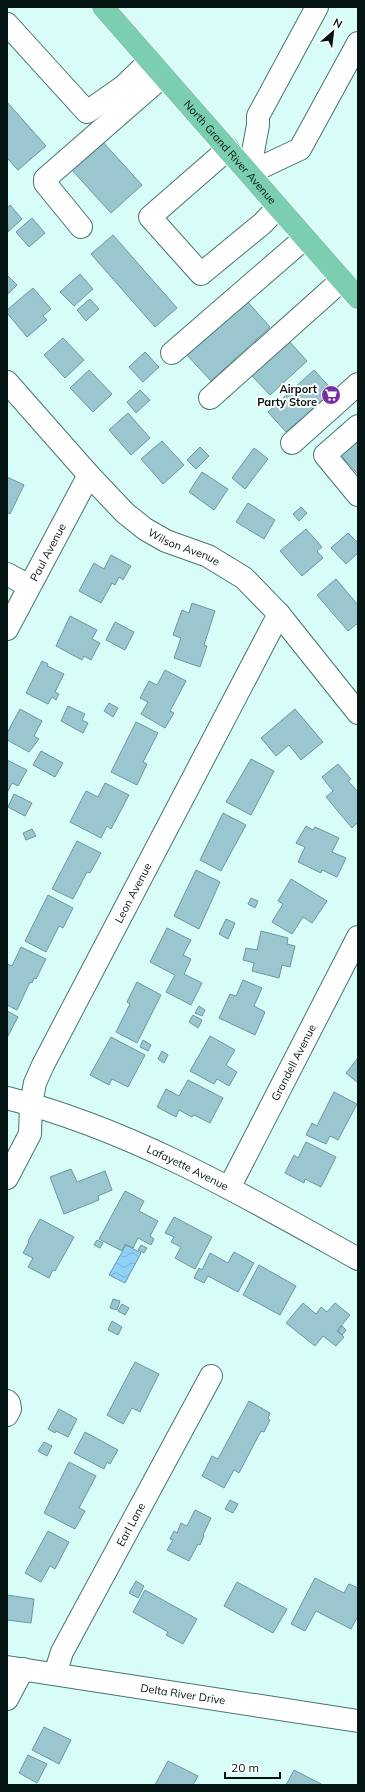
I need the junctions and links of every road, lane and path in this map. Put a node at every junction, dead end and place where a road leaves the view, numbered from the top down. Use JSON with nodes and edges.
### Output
{"nodes":[{"id":1,"x":103,"y":7,"type":"edge"},
{"id":2,"x":316,"y":7,"type":"edge"},
{"id":3,"x":7,"y":24,"type":"edge"},
{"id":4,"x":358,"y":43,"type":"edge"},
{"id":5,"x":156,"y":68,"type":"junction"},
{"id":6,"x":228,"y":149,"type":"junction"},
{"id":7,"x":249,"y":173,"type":"junction"},
{"id":8,"x":278,"y":207,"type":"junction"},
{"id":9,"x":81,"y":227,"type":"dead end"},
{"id":10,"x":305,"y":238,"type":"junction"},
{"id":11,"x":342,"y":280,"type":"junction"},
{"id":12,"x":358,"y":298,"type":"edge"},
{"id":13,"x":172,"y":353,"type":"dead end"},
{"id":14,"x":7,"y":382,"type":"edge"},
{"id":15,"x":358,"y":384,"type":"edge"},
{"id":16,"x":210,"y":398,"type":"dead end"},
{"id":17,"x":358,"y":426,"type":"edge"},
{"id":18,"x":292,"y":443,"type":"dead end"},
{"id":19,"x":89,"y":476,"type":"junction"},
{"id":20,"x":358,"y":495,"type":"edge"},
{"id":21,"x":7,"y":574,"type":"edge"},
{"id":22,"x":29,"y":586,"type":"junction"},
{"id":23,"x":279,"y":614,"type":"junction"},
{"id":24,"x":7,"y":629,"type":"edge"},
{"id":25,"x":358,"y":713,"type":"edge"},
{"id":26,"x":358,"y":937,"type":"edge"},
{"id":27,"x":7,"y":1098,"type":"edge"},
{"id":28,"x":31,"y":1104,"type":"junction"},
{"id":29,"x":7,"y":1178,"type":"edge"},
{"id":30,"x":229,"y":1188,"type":"junction"},
{"id":31,"x":358,"y":1259,"type":"edge"},
{"id":32,"x":211,"y":1376,"type":"dead end"},
{"id":33,"x":7,"y":1401,"type":"edge"},
{"id":34,"x":7,"y":1415,"type":"edge"},
{"id":35,"x":15,"y":1668,"type":"edge"},
{"id":36,"x":55,"y":1674,"type":"junction"},
{"id":37,"x":7,"y":1699,"type":"edge"},
{"id":38,"x":358,"y":1721,"type":"edge"}],
"edges":[{"from":1,"to":5,"type":"main road","name":"North Grand River Avenue"},
{"from":2,"to":7,"type":"street"},
{"from":3,"to":5,"type":"street"},
{"from":4,"to":7,"type":"street"},
{"from":5,"to":6,"type":"main road","name":"North Grand River Avenue"},
{"from":5,"to":9,"type":"street"},
{"from":6,"to":7,"type":"main road","name":"North Grand River Avenue"},
{"from":6,"to":8,"type":"street"},
{"from":7,"to":8,"type":"main road","name":"North Grand River Avenue"},
{"from":8,"to":10,"type":"main road","name":"North Grand River Avenue"},
{"from":10,"to":11,"type":"main road","name":"North Grand River Avenue"},
{"from":10,"to":13,"type":"street"},
{"from":11,"to":12,"type":"main road","name":"North Grand River Avenue"},
{"from":11,"to":16,"type":"street"},
{"from":14,"to":19,"type":"street","name":"Wilson Avenue"},
{"from":15,"to":18,"type":"street"},
{"from":17,"to":20,"type":"street"},
{"from":19,"to":22,"type":"street","name":"Paul Avenue"},
{"from":19,"to":23,"type":"street","name":"Wilson Avenue"},
{"from":21,"to":22,"type":"street"},
{"from":22,"to":24,"type":"street","name":"Paul Avenue"},
{"from":23,"to":25,"type":"street","name":"Wilson Avenue"},
{"from":23,"to":28,"type":"street","name":"Leon Avenue"},
{"from":26,"to":30,"type":"street","name":"Grandell Avenue"},
{"from":27,"to":28,"type":"street","name":"Lafayette Avenue"},
{"from":28,"to":29,"type":"street","name":"Leon Avenue"},
{"from":28,"to":30,"type":"street","name":"Lafayette Avenue"},
{"from":30,"to":31,"type":"street","name":"Lafayette Avenue"},
{"from":32,"to":36,"type":"street","name":"Earl Lane"},
{"from":33,"to":34,"type":"street"},
{"from":35,"to":36,"type":"street","name":"Delta River Drive"},
{"from":35,"to":37,"type":"street"},
{"from":36,"to":38,"type":"street","name":"Delta River Drive"}]}
